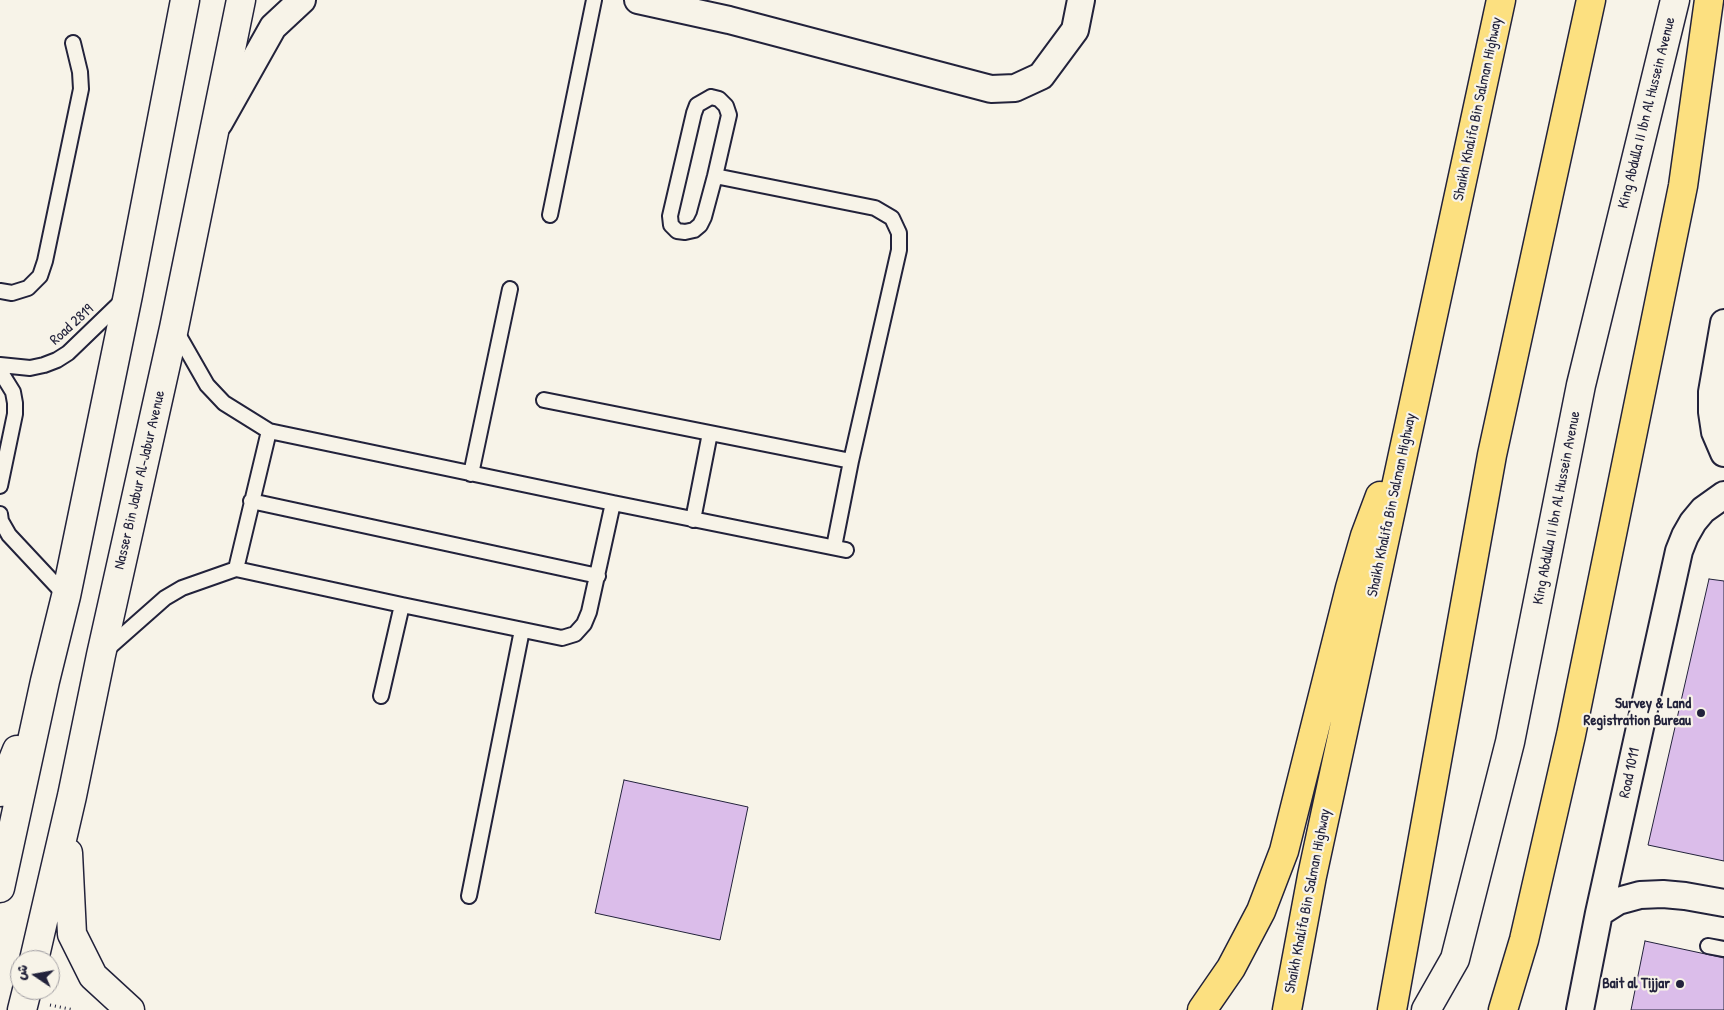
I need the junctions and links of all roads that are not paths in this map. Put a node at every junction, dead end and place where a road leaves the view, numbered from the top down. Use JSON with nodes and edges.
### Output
{"nodes":[{"id":1,"x":242,"y":0,"type":"edge"},
{"id":2,"x":302,"y":0,"type":"edge"},
{"id":3,"x":594,"y":0,"type":"edge"},
{"id":4,"x":638,"y":0,"type":"edge"},
{"id":5,"x":1081,"y":0,"type":"edge"},
{"id":6,"x":1501,"y":0,"type":"edge"},
{"id":7,"x":1591,"y":0,"type":"edge"},
{"id":8,"x":1675,"y":0,"type":"edge"},
{"id":9,"x":1709,"y":0,"type":"edge"},
{"id":10,"x":179,"y":7,"type":"edge"},
{"id":11,"x":730,"y":10,"type":"edge"},
{"id":12,"x":73,"y":43,"type":"dead end"},
{"id":13,"x":213,"y":132,"type":"junction"},
{"id":14,"x":715,"y":176,"type":"junction"},
{"id":15,"x":550,"y":215,"type":"dead end"},
{"id":16,"x":510,"y":289,"type":"dead end"},
{"id":17,"x":0,"y":291,"type":"edge"},
{"id":18,"x":128,"y":295,"type":"junction"},
{"id":19,"x":1724,"y":323,"type":"edge"},
{"id":20,"x":174,"y":328,"type":"junction"},
{"id":21,"x":0,"y":365,"type":"edge"},
{"id":22,"x":0,"y":371,"type":"edge"},
{"id":23,"x":544,"y":400,"type":"dead end"},
{"id":24,"x":269,"y":431,"type":"junction"},
{"id":25,"x":710,"y":432,"type":"junction"},
{"id":26,"x":1408,"y":436,"type":"junction"},
{"id":27,"x":1724,"y":453,"type":"edge"},
{"id":28,"x":851,"y":461,"type":"junction"},
{"id":29,"x":471,"y":474,"type":"junction"},
{"id":30,"x":0,"y":486,"type":"edge"},
{"id":31,"x":1724,"y":494,"type":"edge"},
{"id":32,"x":251,"y":501,"type":"junction"},
{"id":33,"x":612,"y":503,"type":"junction"},
{"id":34,"x":0,"y":514,"type":"edge"},
{"id":35,"x":693,"y":520,"type":"junction"},
{"id":36,"x":236,"y":569,"type":"junction"},
{"id":37,"x":598,"y":576,"type":"junction"},
{"id":38,"x":66,"y":596,"type":"junction"},
{"id":39,"x":402,"y":605,"type":"junction"},
{"id":40,"x":522,"y":630,"type":"junction"},
{"id":41,"x":101,"y":655,"type":"junction"},
{"id":42,"x":46,"y":681,"type":"junction"},
{"id":43,"x":381,"y":696,"type":"dead end"},
{"id":44,"x":0,"y":792,"type":"edge"},
{"id":45,"x":72,"y":796,"type":"junction"},
{"id":46,"x":0,"y":888,"type":"edge"},
{"id":47,"x":469,"y":896,"type":"dead end"},
{"id":48,"x":1724,"y":903,"type":"edge"},
{"id":49,"x":1599,"y":913,"type":"junction"},
{"id":50,"x":1708,"y":946,"type":"dead end"},
{"id":51,"x":1724,"y":949,"type":"edge"},
{"id":52,"x":36,"y":950,"type":"edge"},
{"id":53,"x":130,"y":1010,"type":"edge"},
{"id":54,"x":1202,"y":1010,"type":"edge"},
{"id":55,"x":1287,"y":1010,"type":"edge"},
{"id":56,"x":1392,"y":1010,"type":"edge"},
{"id":57,"x":1426,"y":1010,"type":"edge"},
{"id":58,"x":1503,"y":1010,"type":"edge"},
{"id":59,"x":1580,"y":1010,"type":"edge"}],
"edges":[{"from":1,"to":13,"type":"main road","name":"Nasser Bin Jabur Al-Jabur Avenue"},
{"from":2,"to":13,"type":"street"},
{"from":3,"to":15,"type":"lane"},
{"from":4,"to":11,"type":"street"},
{"from":5,"to":11,"type":"street"},
{"from":6,"to":26,"type":"highway","name":"Shaikh Khalifa Bin Salman Highway"},
{"from":7,"to":56,"type":"highway"},
{"from":8,"to":57,"type":"main road","name":"King Abdulla II Ibn Al Hussein Avenue"},
{"from":9,"to":58,"type":"highway"},
{"from":10,"to":18,"type":"main road"},
{"from":12,"to":17,"type":"lane"},
{"from":13,"to":20,"type":"main road","name":"Nasser Bin Jabur Al-Jabur Avenue"},
{"from":14,"to":14,"type":"lane"},
{"from":14,"to":28,"type":"lane"},
{"from":16,"to":29,"type":"lane"},
{"from":18,"to":21,"type":"lane","name":"Road 2819"},
{"from":18,"to":38,"type":"main road"},
{"from":19,"to":27,"type":"street"},
{"from":20,"to":24,"type":"lane"},
{"from":20,"to":41,"type":"main road","name":"Nasser Bin Jabur Al-Jabur Avenue"},
{"from":22,"to":30,"type":"lane"},
{"from":23,"to":25,"type":"lane"},
{"from":24,"to":29,"type":"lane"},
{"from":24,"to":32,"type":"lane"},
{"from":25,"to":28,"type":"lane"},
{"from":25,"to":35,"type":"lane"},
{"from":26,"to":54,"type":"highway"},
{"from":26,"to":55,"type":"highway","name":"Shaikh Khalifa Bin Salman Highway"},
{"from":28,"to":35,"type":"lane"},
{"from":29,"to":33,"type":"lane"},
{"from":31,"to":49,"type":"street","name":"Road 1011"},
{"from":32,"to":36,"type":"lane"},
{"from":32,"to":37,"type":"lane"},
{"from":33,"to":35,"type":"lane"},
{"from":33,"to":37,"type":"lane"},
{"from":34,"to":38,"type":"lane"},
{"from":36,"to":39,"type":"lane"},
{"from":36,"to":41,"type":"lane"},
{"from":37,"to":40,"type":"lane"},
{"from":38,"to":42,"type":"main road"},
{"from":39,"to":40,"type":"lane"},
{"from":39,"to":43,"type":"lane"},
{"from":40,"to":47,"type":"lane"},
{"from":41,"to":45,"type":"main road","name":"Nasser Bin Jabur Al-Jabur Avenue"},
{"from":42,"to":44,"type":"main road"},
{"from":42,"to":46,"type":"main road"},
{"from":45,"to":52,"type":"main road","name":"Nasser Bin Jabur Al-Jabur Avenue"},
{"from":45,"to":53,"type":"main road"},
{"from":48,"to":49,"type":"street"},
{"from":49,"to":59,"type":"street","name":"Road 1011"},
{"from":50,"to":51,"type":"lane"}]}
